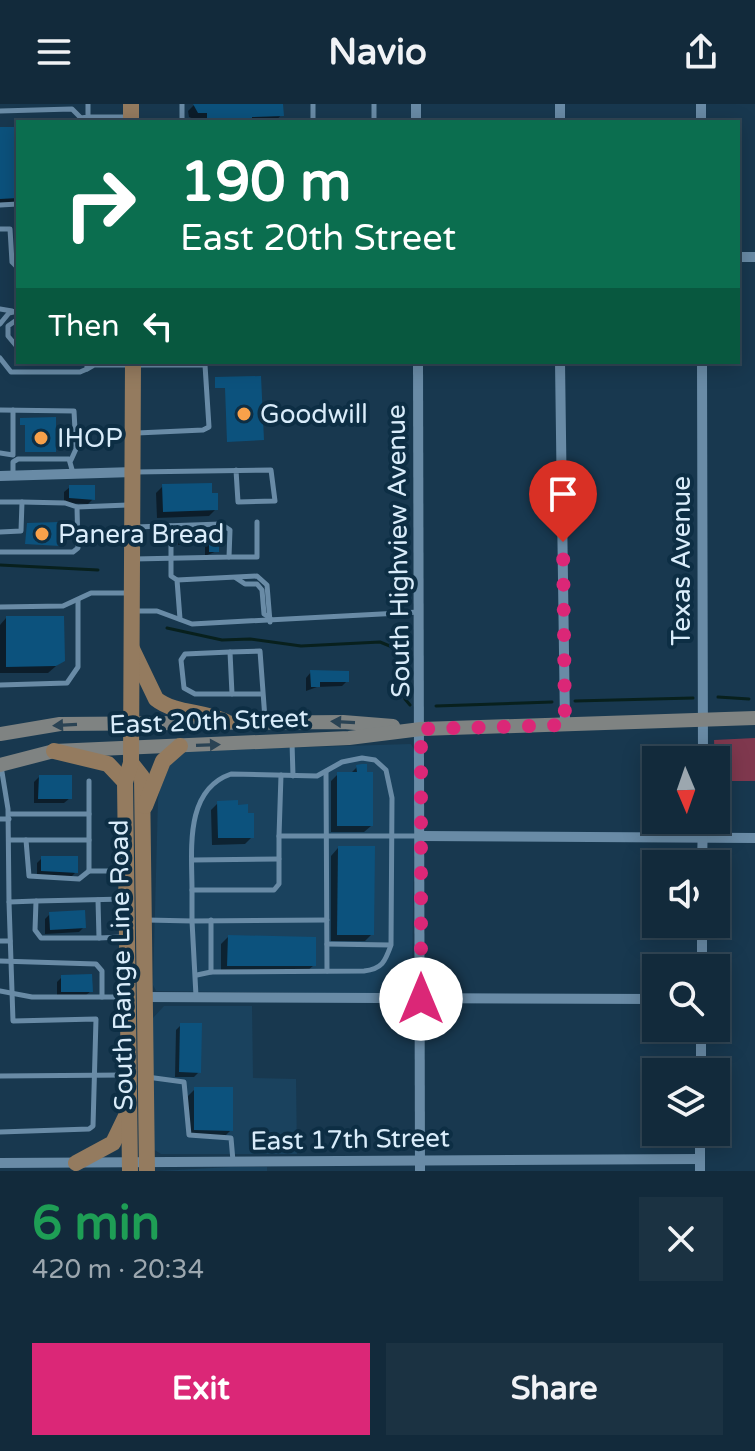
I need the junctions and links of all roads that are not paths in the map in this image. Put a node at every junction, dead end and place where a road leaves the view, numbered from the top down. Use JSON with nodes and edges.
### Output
{"nodes":[{"id":1,"x":88,"y":104,"type":"edge"},
{"id":2,"x":29,"y":107,"type":"edge"},
{"id":3,"x":2,"y":109,"type":"edge"},
{"id":4,"x":131,"y":114,"type":"edge"},
{"id":5,"x":83,"y":119,"type":"edge"},
{"id":6,"x":0,"y":229,"type":"edge"},
{"id":7,"x":10,"y":229,"type":"junction"},
{"id":8,"x":16,"y":229,"type":"edge"},
{"id":9,"x":16,"y":266,"type":"edge"},
{"id":10,"x":0,"y":309,"type":"edge"},
{"id":11,"x":15,"y":311,"type":"edge"},
{"id":12,"x":16,"y":320,"type":"edge"},
{"id":13,"x":0,"y":324,"type":"edge"},
{"id":14,"x":16,"y":346,"type":"edge"},
{"id":15,"x":0,"y":358,"type":"edge"},
{"id":16,"x":133,"y":364,"type":"edge"},
{"id":17,"x":207,"y":364,"type":"edge"},
{"id":18,"x":418,"y":364,"type":"edge"},
{"id":19,"x":560,"y":364,"type":"edge"},
{"id":20,"x":702,"y":364,"type":"edge"},
{"id":21,"x":87,"y":366,"type":"edge"},
{"id":22,"x":0,"y":410,"type":"edge"},
{"id":23,"x":13,"y":410,"type":"junction"},
{"id":24,"x":134,"y":433,"type":"junction"},
{"id":25,"x":0,"y":453,"type":"edge"},
{"id":26,"x":13,"y":453,"type":"junction"},
{"id":27,"x":71,"y":460,"type":"junction"},
{"id":28,"x":13,"y":462,"type":"junction"},
{"id":29,"x":236,"y":470,"type":"junction"},
{"id":30,"x":134,"y":472,"type":"junction"},
{"id":31,"x":73,"y":474,"type":"junction"},
{"id":32,"x":13,"y":475,"type":"junction"},
{"id":33,"x":0,"y":476,"type":"edge"},
{"id":34,"x":0,"y":502,"type":"edge"},
{"id":35,"x":22,"y":502,"type":"junction"},
{"id":36,"x":133,"y":505,"type":"junction"},
{"id":37,"x":77,"y":507,"type":"junction"},
{"id":38,"x":257,"y":522,"type":"dead end"},
{"id":39,"x":171,"y":526,"type":"junction"},
{"id":40,"x":133,"y":527,"type":"junction"},
{"id":41,"x":0,"y":532,"type":"edge"},
{"id":42,"x":0,"y":552,"type":"edge"},
{"id":43,"x":171,"y":557,"type":"junction"},
{"id":44,"x":229,"y":557,"type":"junction"},
{"id":45,"x":133,"y":559,"type":"junction"},
{"id":46,"x":177,"y":580,"type":"junction"},
{"id":47,"x":133,"y":593,"type":"junction"},
{"id":48,"x":78,"y":600,"type":"junction"},
{"id":49,"x":0,"y":607,"type":"edge"},
{"id":50,"x":132,"y":611,"type":"junction"},
{"id":51,"x":420,"y":611,"type":"junction"},
{"id":52,"x":180,"y":619,"type":"junction"},
{"id":53,"x":270,"y":620,"type":"junction"},
{"id":54,"x":132,"y":649,"type":"junction"},
{"id":55,"x":230,"y":652,"type":"junction"},
{"id":56,"x":0,"y":685,"type":"edge"},
{"id":57,"x":232,"y":694,"type":"junction"},
{"id":58,"x":262,"y":694,"type":"junction"},
{"id":59,"x":755,"y":718,"type":"edge"},
{"id":60,"x":703,"y":720,"type":"junction"},
{"id":61,"x":226,"y":722,"type":"junction"},
{"id":62,"x":266,"y":722,"type":"junction"},
{"id":63,"x":131,"y":723,"type":"junction"},
{"id":64,"x":565,"y":725,"type":"junction"},
{"id":65,"x":421,"y":729,"type":"junction"},
{"id":66,"x":0,"y":734,"type":"edge"},
{"id":67,"x":292,"y":742,"type":"junction"},
{"id":68,"x":180,"y":746,"type":"junction"},
{"id":69,"x":703,"y":746,"type":"edge"},
{"id":70,"x":54,"y":751,"type":"junction"},
{"id":71,"x":131,"y":756,"type":"junction"},
{"id":72,"x":0,"y":765,"type":"edge"},
{"id":73,"x":326,"y":771,"type":"junction"},
{"id":74,"x":281,"y":775,"type":"junction"},
{"id":75,"x":293,"y":776,"type":"junction"},
{"id":76,"x":89,"y":781,"type":"dead end"},
{"id":77,"x":125,"y":782,"type":"junction"},
{"id":78,"x":143,"y":811,"type":"junction"},
{"id":79,"x":89,"y":814,"type":"junction"},
{"id":80,"x":9,"y":816,"type":"junction"},
{"id":81,"x":0,"y":819,"type":"edge"},
{"id":82,"x":703,"y":834,"type":"edge"},
{"id":83,"x":279,"y":836,"type":"junction"},
{"id":84,"x":326,"y":836,"type":"junction"},
{"id":85,"x":391,"y":836,"type":"junction"},
{"id":86,"x":421,"y":836,"type":"junction"},
{"id":87,"x":703,"y":838,"type":"junction"},
{"id":88,"x":755,"y":838,"type":"edge"},
{"id":89,"x":9,"y":840,"type":"junction"},
{"id":90,"x":26,"y":840,"type":"junction"},
{"id":91,"x":89,"y":840,"type":"junction"},
{"id":92,"x":703,"y":850,"type":"edge"},
{"id":93,"x":279,"y":859,"type":"junction"},
{"id":94,"x":192,"y":860,"type":"junction"},
{"id":95,"x":89,"y":871,"type":"junction"},
{"id":96,"x":126,"y":871,"type":"junction"},
{"id":97,"x":192,"y":890,"type":"junction"},
{"id":98,"x":126,"y":898,"type":"junction"},
{"id":99,"x":98,"y":900,"type":"junction"},
{"id":100,"x":36,"y":901,"type":"junction"},
{"id":101,"x":9,"y":902,"type":"junction"},
{"id":102,"x":10,"y":913,"type":"junction"},
{"id":103,"x":0,"y":915,"type":"edge"},
{"id":104,"x":144,"y":920,"type":"junction"},
{"id":105,"x":211,"y":920,"type":"junction"},
{"id":106,"x":327,"y":920,"type":"junction"},
{"id":107,"x":192,"y":921,"type":"junction"},
{"id":108,"x":127,"y":937,"type":"junction"},
{"id":109,"x":99,"y":938,"type":"junction"},
{"id":110,"x":0,"y":941,"type":"edge"},
{"id":111,"x":10,"y":941,"type":"junction"},
{"id":112,"x":327,"y":944,"type":"junction"},
{"id":113,"x":391,"y":945,"type":"junction"},
{"id":114,"x":0,"y":961,"type":"edge"},
{"id":115,"x":11,"y":961,"type":"junction"},
{"id":116,"x":327,"y":971,"type":"junction"},
{"id":117,"x":211,"y":972,"type":"junction"},
{"id":118,"x":197,"y":975,"type":"junction"},
{"id":119,"x":0,"y":991,"type":"edge"},
{"id":120,"x":11,"y":991,"type":"junction"},
{"id":121,"x":102,"y":997,"type":"junction"},
{"id":122,"x":137,"y":997,"type":"junction"},
{"id":123,"x":196,"y":997,"type":"junction"},
{"id":124,"x":421,"y":999,"type":"junction"},
{"id":125,"x":642,"y":999,"type":"edge"},
{"id":126,"x":96,"y":1075,"type":"junction"},
{"id":127,"x":0,"y":1076,"type":"edge"},
{"id":128,"x":138,"y":1076,"type":"junction"},
{"id":129,"x":130,"y":1107,"type":"junction"},
{"id":130,"x":0,"y":1132,"type":"edge"},
{"id":131,"x":233,"y":1162,"type":"junction"},
{"id":132,"x":76,"y":1163,"type":"junction"},
{"id":133,"x":6,"y":1165,"type":"edge"},
{"id":134,"x":420,"y":1165,"type":"edge"},
{"id":135,"x":700,"y":1165,"type":"edge"},
{"id":136,"x":130,"y":1167,"type":"edge"},
{"id":137,"x":147,"y":1167,"type":"edge"},
{"id":138,"x":98,"y":1171,"type":"edge"}],
"edges":[{"from":1,"to":5,"type":"lane"},
{"from":2,"to":3,"type":"lane"},
{"from":2,"to":5,"type":"lane"},
{"from":4,"to":5,"type":"lane"},
{"from":6,"to":7,"type":"lane"},
{"from":7,"to":8,"type":"lane"},
{"from":7,"to":9,"type":"lane"},
{"from":10,"to":11,"type":"lane"},
{"from":11,"to":13,"type":"lane"},
{"from":12,"to":14,"type":"lane"},
{"from":15,"to":21,"type":"lane"},
{"from":16,"to":17,"type":"lane"},
{"from":16,"to":21,"type":"lane"},
{"from":16,"to":24,"type":"main road","name":"South Range Line Road"},
{"from":17,"to":24,"type":"lane"},
{"from":18,"to":51,"type":"street","name":"South Highview Avenue"},
{"from":19,"to":64,"type":"street"},
{"from":20,"to":60,"type":"street","name":"Texas Avenue"},
{"from":22,"to":23,"type":"lane"},
{"from":23,"to":26,"type":"lane"},
{"from":23,"to":27,"type":"lane"},
{"from":24,"to":30,"type":"main road","name":"South Range Line Road"},
{"from":25,"to":26,"type":"lane"},
{"from":26,"to":28,"type":"lane"},
{"from":27,"to":28,"type":"lane"},
{"from":27,"to":31,"type":"lane"},
{"from":28,"to":32,"type":"lane"},
{"from":29,"to":29,"type":"lane"},
{"from":29,"to":30,"type":"lane"},
{"from":30,"to":31,"type":"street"},
{"from":30,"to":36,"type":"main road","name":"South Range Line Road"},
{"from":31,"to":32,"type":"street"},
{"from":32,"to":33,"type":"street"},
{"from":34,"to":35,"type":"lane"},
{"from":35,"to":37,"type":"lane"},
{"from":35,"to":41,"type":"lane"},
{"from":36,"to":37,"type":"lane"},
{"from":36,"to":40,"type":"main road","name":"South Range Line Road"},
{"from":37,"to":42,"type":"lane"},
{"from":38,"to":44,"type":"lane"},
{"from":39,"to":40,"type":"lane"},
{"from":39,"to":43,"type":"lane"},
{"from":39,"to":44,"type":"lane"},
{"from":40,"to":45,"type":"main road","name":"South Range Line Road"},
{"from":43,"to":44,"type":"lane"},
{"from":43,"to":45,"type":"lane"},
{"from":43,"to":46,"type":"lane"},
{"from":45,"to":47,"type":"main road","name":"South Range Line Road"},
{"from":46,"to":52,"type":"lane"},
{"from":46,"to":53,"type":"lane"},
{"from":47,"to":48,"type":"lane"},
{"from":47,"to":50,"type":"main road","name":"South Range Line Road"},
{"from":48,"to":49,"type":"lane"},
{"from":48,"to":56,"type":"lane"},
{"from":50,"to":52,"type":"lane"},
{"from":50,"to":54,"type":"main road","name":"South Range Line Road"},
{"from":51,"to":53,"type":"lane"},
{"from":51,"to":65,"type":"street","name":"South Highview Avenue"},
{"from":52,"to":53,"type":"lane"},
{"from":54,"to":61,"type":"main road"},
{"from":54,"to":63,"type":"main road","name":"South Range Line Road"},
{"from":55,"to":57,"type":"lane"},
{"from":55,"to":57,"type":"lane"},
{"from":55,"to":58,"type":"lane"},
{"from":57,"to":58,"type":"lane"},
{"from":58,"to":62,"type":"lane"},
{"from":59,"to":60,"type":"main road","name":"East 20th Street"},
{"from":60,"to":64,"type":"main road","name":"East 20th Street"},
{"from":60,"to":69,"type":"street","name":"Texas Avenue"},
{"from":61,"to":62,"type":"main road","name":"East 20th Street"},
{"from":61,"to":63,"type":"main road","name":"East 20th Street"},
{"from":65,"to":62,"type":"main road","name":"East 20th Street","one_way":true},
{"from":63,"to":66,"type":"main road","name":"East 20th Street","one_way":true},
{"from":63,"to":71,"type":"main road","name":"South Range Line Road"},
{"from":64,"to":65,"type":"main road","name":"East 20th Street"},
{"from":65,"to":67,"type":"main road","name":"East 20th Street"},
{"from":65,"to":86,"type":"street","name":"South Highview Avenue"},
{"from":68,"to":67,"type":"main road","name":"East 20th Street","one_way":true},
{"from":67,"to":75,"type":"lane"},
{"from":68,"to":71,"type":"main road","name":"East 20th Street"},
{"from":68,"to":78,"type":"main road"},
{"from":70,"to":71,"type":"main road","name":"East 20th Street"},
{"from":70,"to":72,"type":"main road","name":"East 20th Street"},
{"from":70,"to":77,"type":"main road"},
{"from":71,"to":77,"type":"main road","name":"South Range Line Road"},
{"from":71,"to":78,"type":"main road","name":"South Range Line Road"},
{"from":72,"to":80,"type":"lane"},
{"from":73,"to":75,"type":"lane"},
{"from":73,"to":84,"type":"lane"},
{"from":73,"to":85,"type":"lane"},
{"from":74,"to":75,"type":"lane"},
{"from":74,"to":83,"type":"lane"},
{"from":74,"to":94,"type":"lane"},
{"from":76,"to":79,"type":"lane"},
{"from":77,"to":96,"type":"main road","name":"South Range Line Road"},
{"from":78,"to":104,"type":"main road","name":"South Range Line Road"},
{"from":79,"to":80,"type":"lane"},
{"from":79,"to":91,"type":"lane"},
{"from":80,"to":81,"type":"lane"},
{"from":80,"to":89,"type":"lane"},
{"from":82,"to":87,"type":"street"},
{"from":83,"to":84,"type":"lane"},
{"from":83,"to":93,"type":"lane"},
{"from":84,"to":85,"type":"lane"},
{"from":84,"to":106,"type":"lane"},
{"from":85,"to":86,"type":"lane"},
{"from":85,"to":113,"type":"lane"},
{"from":86,"to":87,"type":"street"},
{"from":86,"to":124,"type":"street","name":"South Highview Avenue"},
{"from":87,"to":88,"type":"street"},
{"from":87,"to":92,"type":"street"},
{"from":89,"to":90,"type":"lane"},
{"from":89,"to":101,"type":"lane"},
{"from":90,"to":91,"type":"lane"},
{"from":90,"to":95,"type":"lane"},
{"from":91,"to":95,"type":"lane"},
{"from":93,"to":94,"type":"lane"},
{"from":93,"to":97,"type":"lane"},
{"from":94,"to":97,"type":"lane"},
{"from":95,"to":96,"type":"lane"},
{"from":96,"to":98,"type":"main road","name":"South Range Line Road"},
{"from":97,"to":107,"type":"lane"},
{"from":98,"to":99,"type":"lane"},
{"from":98,"to":108,"type":"main road","name":"South Range Line Road"},
{"from":99,"to":100,"type":"lane"},
{"from":99,"to":109,"type":"lane"},
{"from":100,"to":101,"type":"lane"},
{"from":100,"to":109,"type":"lane"},
{"from":101,"to":102,"type":"lane"},
{"from":102,"to":103,"type":"lane"},
{"from":102,"to":111,"type":"lane"},
{"from":104,"to":107,"type":"lane"},
{"from":104,"to":122,"type":"main road","name":"South Range Line Road"},
{"from":105,"to":106,"type":"lane"},
{"from":105,"to":107,"type":"lane"},
{"from":105,"to":117,"type":"lane"},
{"from":106,"to":112,"type":"lane"},
{"from":107,"to":118,"type":"lane"},
{"from":108,"to":109,"type":"lane"},
{"from":108,"to":122,"type":"main road","name":"South Range Line Road"},
{"from":110,"to":111,"type":"lane"},
{"from":111,"to":115,"type":"lane"},
{"from":112,"to":113,"type":"lane"},
{"from":112,"to":116,"type":"lane"},
{"from":113,"to":116,"type":"lane"},
{"from":114,"to":115,"type":"lane"},
{"from":115,"to":120,"type":"lane"},
{"from":115,"to":121,"type":"lane"},
{"from":116,"to":117,"type":"lane"},
{"from":117,"to":118,"type":"lane"},
{"from":118,"to":123,"type":"lane"},
{"from":119,"to":120,"type":"lane"},
{"from":120,"to":121,"type":"lane"},
{"from":120,"to":126,"type":"lane"},
{"from":121,"to":122,"type":"lane"},
{"from":122,"to":123,"type":"street"},
{"from":122,"to":128,"type":"main road","name":"South Range Line Road"},
{"from":123,"to":124,"type":"street"},
{"from":124,"to":125,"type":"street"},
{"from":124,"to":134,"type":"street","name":"South Highview Avenue"},
{"from":126,"to":127,"type":"lane"},
{"from":126,"to":128,"type":"lane"},
{"from":126,"to":130,"type":"lane"},
{"from":128,"to":129,"type":"main road","name":"South Range Line Road"},
{"from":128,"to":131,"type":"lane"},
{"from":128,"to":137,"type":"main road","name":"South Range Line Road"},
{"from":129,"to":132,"type":"main road"},
{"from":129,"to":136,"type":"main road","name":"South Range Line Road"},
{"from":131,"to":134,"type":"street","name":"East 17th Street"},
{"from":131,"to":137,"type":"street","name":"East 17th Street"},
{"from":132,"to":133,"type":"street","name":"East 17th Street"},
{"from":132,"to":136,"type":"street","name":"East 17th Street"},
{"from":132,"to":138,"type":"main road"},
{"from":134,"to":135,"type":"street","name":"East 17th Street"},
{"from":136,"to":137,"type":"street","name":"East 17th Street"}]}
